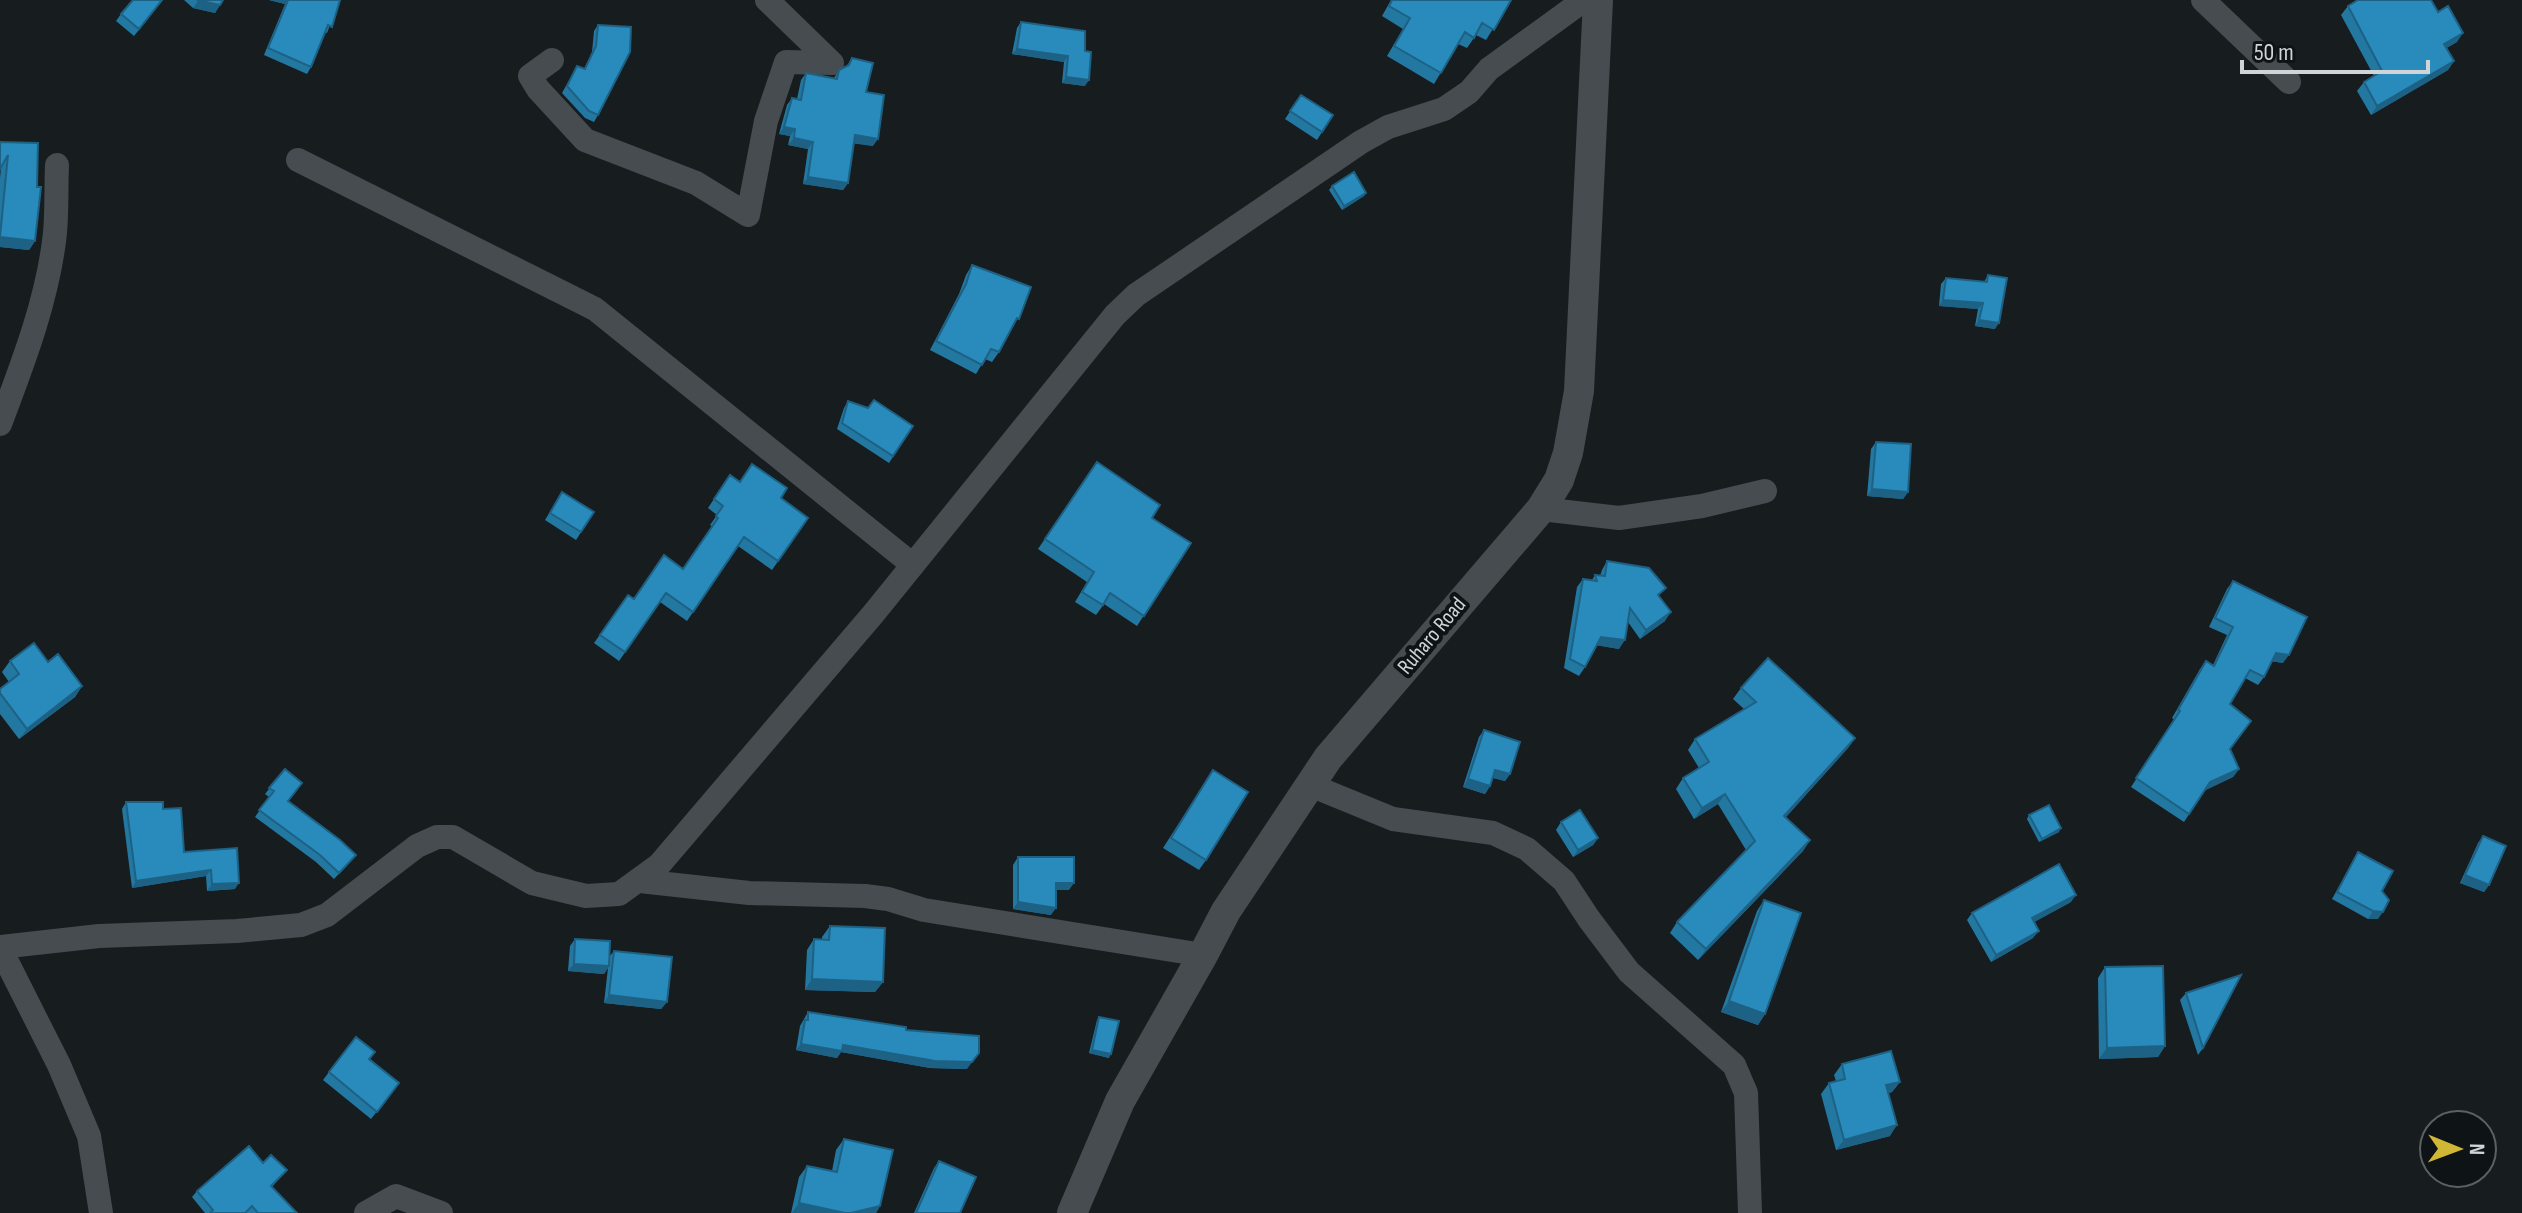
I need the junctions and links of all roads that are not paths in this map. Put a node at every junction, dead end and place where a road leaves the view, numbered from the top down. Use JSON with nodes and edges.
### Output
{"nodes":[{"id":1,"x":767,"y":0,"type":"edge"},
{"id":2,"x":1584,"y":0,"type":"edge"},
{"id":3,"x":1598,"y":0,"type":"edge"},
{"id":4,"x":2203,"y":0,"type":"edge"},
{"id":5,"x":552,"y":60,"type":"dead end"},
{"id":6,"x":2289,"y":82,"type":"dead end"},
{"id":7,"x":298,"y":160,"type":"dead end"},
{"id":8,"x":57,"y":165,"type":"dead end"},
{"id":9,"x":0,"y":424,"type":"edge"},
{"id":10,"x":1765,"y":491,"type":"dead end"},
{"id":11,"x":1541,"y":509,"type":"junction"},
{"id":12,"x":913,"y":565,"type":"junction"},
{"id":13,"x":1310,"y":785,"type":"junction"},
{"id":14,"x":640,"y":881,"type":"junction"},
{"id":15,"x":0,"y":947,"type":"edge"},
{"id":16,"x":1203,"y":955,"type":"junction"},
{"id":17,"x":101,"y":1213,"type":"edge"},
{"id":18,"x":366,"y":1213,"type":"edge"},
{"id":19,"x":441,"y":1213,"type":"edge"},
{"id":20,"x":1072,"y":1213,"type":"edge"},
{"id":21,"x":1750,"y":1213,"type":"edge"}],
"edges":[{"from":1,"to":5,"type":"street"},
{"from":2,"to":12,"type":"street"},
{"from":3,"to":11,"type":"street","name":"Ruharo Road"},
{"from":4,"to":6,"type":"street"},
{"from":7,"to":12,"type":"street"},
{"from":8,"to":9,"type":"street"},
{"from":10,"to":11,"type":"street"},
{"from":11,"to":13,"type":"street","name":"Ruharo Road"},
{"from":12,"to":14,"type":"street"},
{"from":13,"to":16,"type":"street","name":"Ruharo Road"},
{"from":13,"to":21,"type":"street"},
{"from":14,"to":15,"type":"street"},
{"from":14,"to":16,"type":"street"},
{"from":15,"to":17,"type":"street"},
{"from":16,"to":20,"type":"street","name":"Ruharo Road"},
{"from":18,"to":19,"type":"street"}]}
